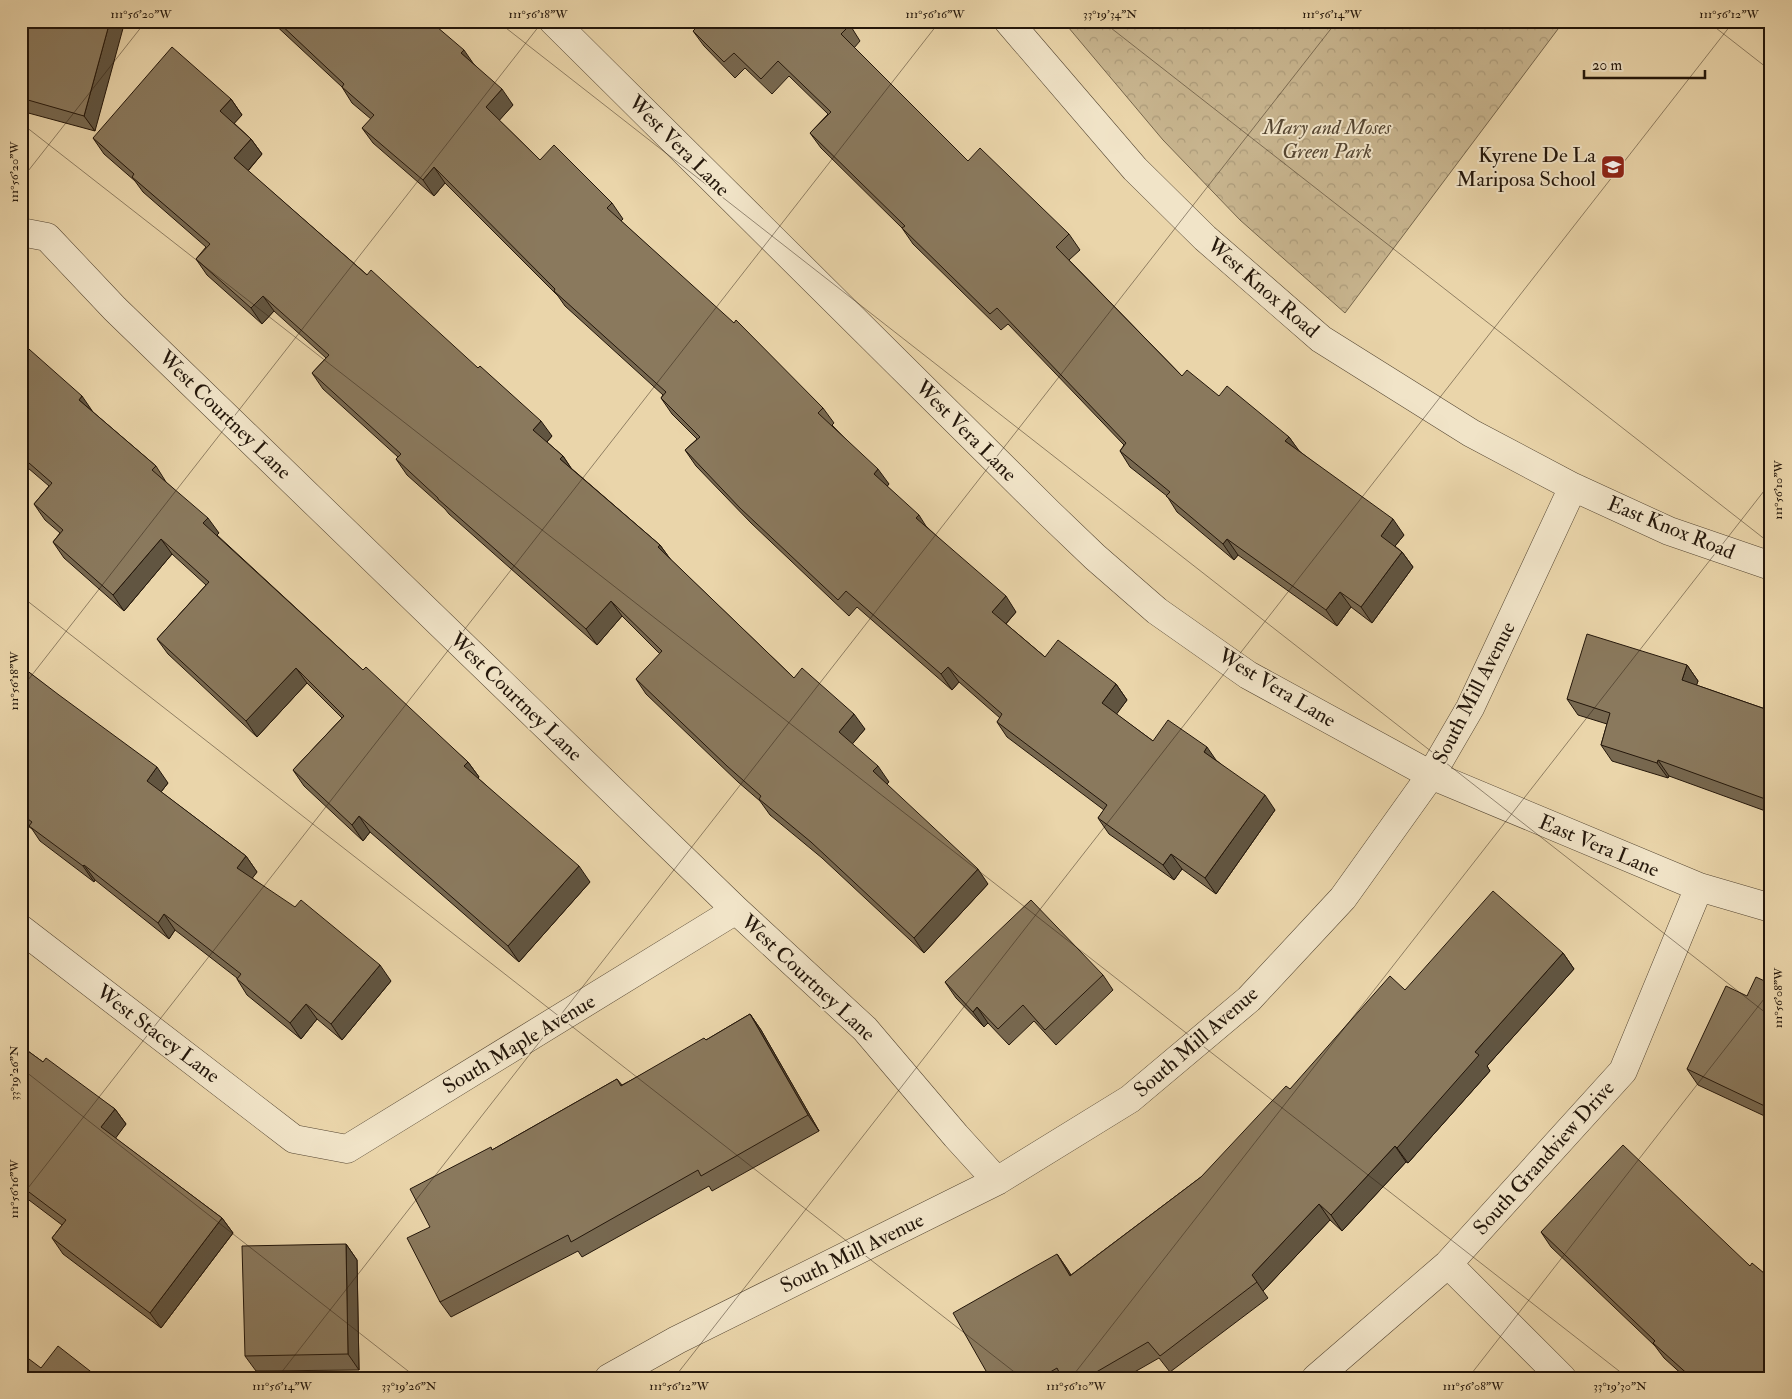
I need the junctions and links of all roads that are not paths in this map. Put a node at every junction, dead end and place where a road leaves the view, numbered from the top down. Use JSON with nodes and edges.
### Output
{"nodes":[{"id":1,"x":553,"y":21,"type":"edge"},
{"id":2,"x":1008,"y":21,"type":"edge"},
{"id":3,"x":21,"y":232,"type":"edge"},
{"id":4,"x":1573,"y":487,"type":"junction"},
{"id":5,"x":1771,"y":566,"type":"edge"},
{"id":6,"x":1431,"y":775,"type":"junction"},
{"id":7,"x":1699,"y":887,"type":"junction"},
{"id":8,"x":1771,"y":908,"type":"edge"},
{"id":9,"x":736,"y":910,"type":"junction"},
{"id":10,"x":21,"y":929,"type":"edge"},
{"id":11,"x":294,"y":1139,"type":"joint"},
{"id":12,"x":997,"y":1181,"type":"junction"},
{"id":13,"x":1448,"y":1264,"type":"junction"},
{"id":14,"x":609,"y":1378,"type":"edge"},
{"id":15,"x":1316,"y":1378,"type":"edge"},
{"id":16,"x":1562,"y":1378,"type":"edge"}],
"edges":[{"from":1,"to":6,"type":"street","name":"West Vera Lane"},
{"from":2,"to":4,"type":"street","name":"West Knox Road"},
{"from":3,"to":9,"type":"street","name":"West Courtney Lane"},
{"from":4,"to":5,"type":"street","name":"East Knox Road"},
{"from":4,"to":6,"type":"street","name":"South Mill Avenue"},
{"from":6,"to":7,"type":"street","name":"East Vera Lane"},
{"from":6,"to":12,"type":"street","name":"South Mill Avenue"},
{"from":7,"to":8,"type":"street","name":"East Vera Lane"},
{"from":7,"to":13,"type":"street","name":"South Grandview Drive"},
{"from":9,"to":11,"type":"street","name":"South Maple Avenue"},
{"from":9,"to":12,"type":"street","name":"West Courtney Lane"},
{"from":10,"to":11,"type":"street","name":"West Stacey Lane"},
{"from":12,"to":14,"type":"street","name":"South Mill Avenue"},
{"from":13,"to":15,"type":"street","name":"South Grandview Drive"},
{"from":13,"to":16,"type":"street"}]}
